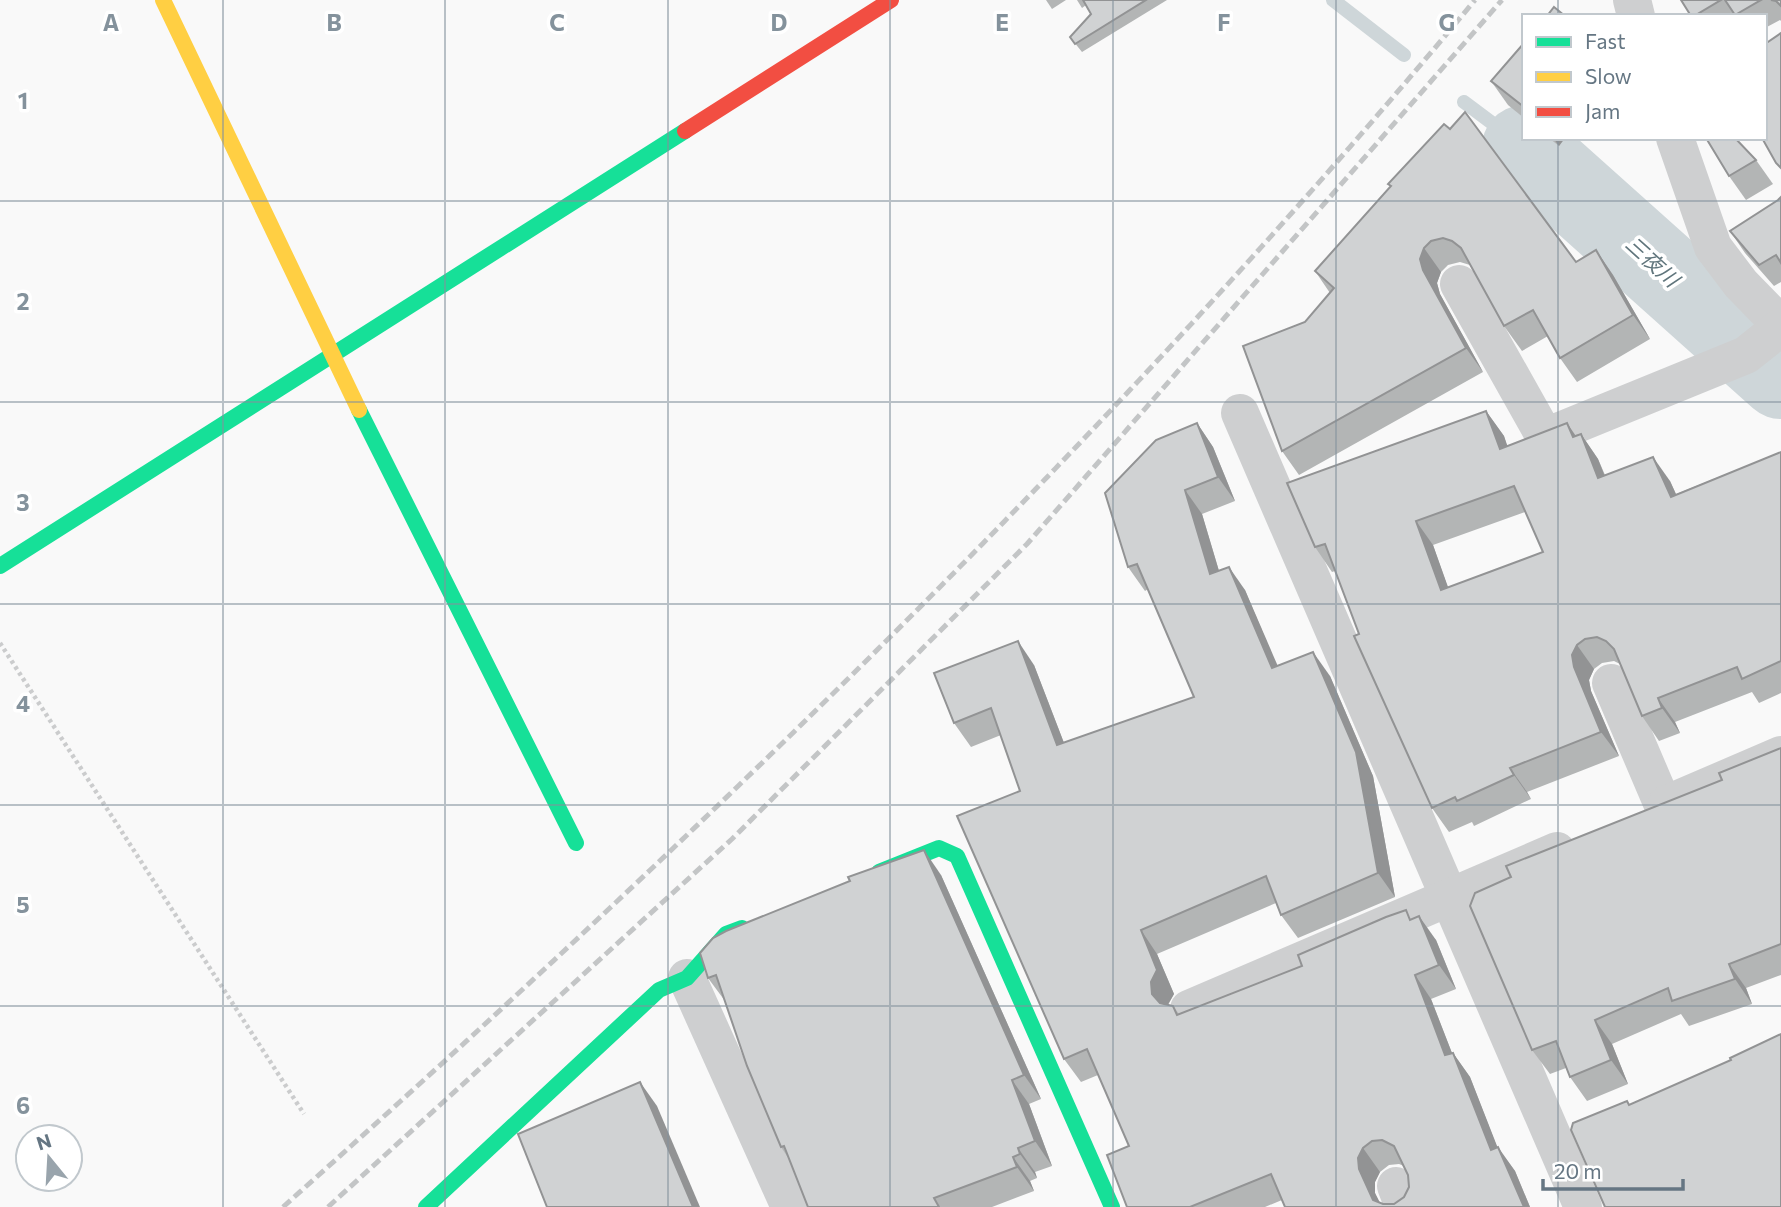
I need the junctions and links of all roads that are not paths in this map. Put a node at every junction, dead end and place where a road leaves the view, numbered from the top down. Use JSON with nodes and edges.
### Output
{"nodes":[{"id":1,"x":163,"y":0,"type":"edge"},
{"id":2,"x":891,"y":0,"type":"edge"},
{"id":3,"x":1676,"y":140,"type":"edge"},
{"id":4,"x":1747,"y":226,"type":"edge"},
{"id":5,"x":1713,"y":247,"type":"junction"},
{"id":6,"x":1459,"y":284,"type":"edge"},
{"id":7,"x":1781,"y":326,"type":"edge"},
{"id":8,"x":331,"y":355,"type":"junction"},
{"id":9,"x":1240,"y":413,"type":"dead end"},
{"id":10,"x":0,"y":566,"type":"edge"},
{"id":11,"x":1611,"y":683,"type":"edge"},
{"id":12,"x":1781,"y":755,"type":"edge"},
{"id":13,"x":1663,"y":805,"type":"junction"},
{"id":14,"x":1625,"y":822,"type":"edge"},
{"id":15,"x":1587,"y":838,"type":"edge"},
{"id":16,"x":576,"y":843,"type":"dead end"},
{"id":17,"x":864,"y":878,"type":"edge"},
{"id":18,"x":1448,"y":898,"type":"junction"},
{"id":19,"x":751,"y":924,"type":"edge"},
{"id":20,"x":687,"y":978,"type":"junction"},
{"id":21,"x":1189,"y":1009,"type":"edge"},
{"id":22,"x":1591,"y":1123,"type":"edge"},
{"id":23,"x":1553,"y":1139,"type":"junction"},
{"id":24,"x":426,"y":1207,"type":"edge"},
{"id":25,"x":790,"y":1207,"type":"edge"},
{"id":26,"x":1112,"y":1207,"type":"edge"},
{"id":27,"x":1583,"y":1207,"type":"edge"}],
"edges":[{"from":1,"to":8,"type":"street"},
{"from":2,"to":8,"type":"street"},
{"from":3,"to":5,"type":"street"},
{"from":4,"to":5,"type":"street"},
{"from":5,"to":7,"type":"street"},
{"from":6,"to":7,"type":"street"},
{"from":8,"to":10,"type":"street"},
{"from":8,"to":16,"type":"street"},
{"from":9,"to":18,"type":"street"},
{"from":11,"to":13,"type":"street"},
{"from":12,"to":13,"type":"street"},
{"from":13,"to":14,"type":"street"},
{"from":15,"to":18,"type":"street"},
{"from":17,"to":26,"type":"street"},
{"from":18,"to":21,"type":"street"},
{"from":18,"to":23,"type":"street"},
{"from":19,"to":20,"type":"street"},
{"from":20,"to":24,"type":"street"},
{"from":20,"to":25,"type":"street"},
{"from":22,"to":23,"type":"street"},
{"from":23,"to":27,"type":"street"}]}
